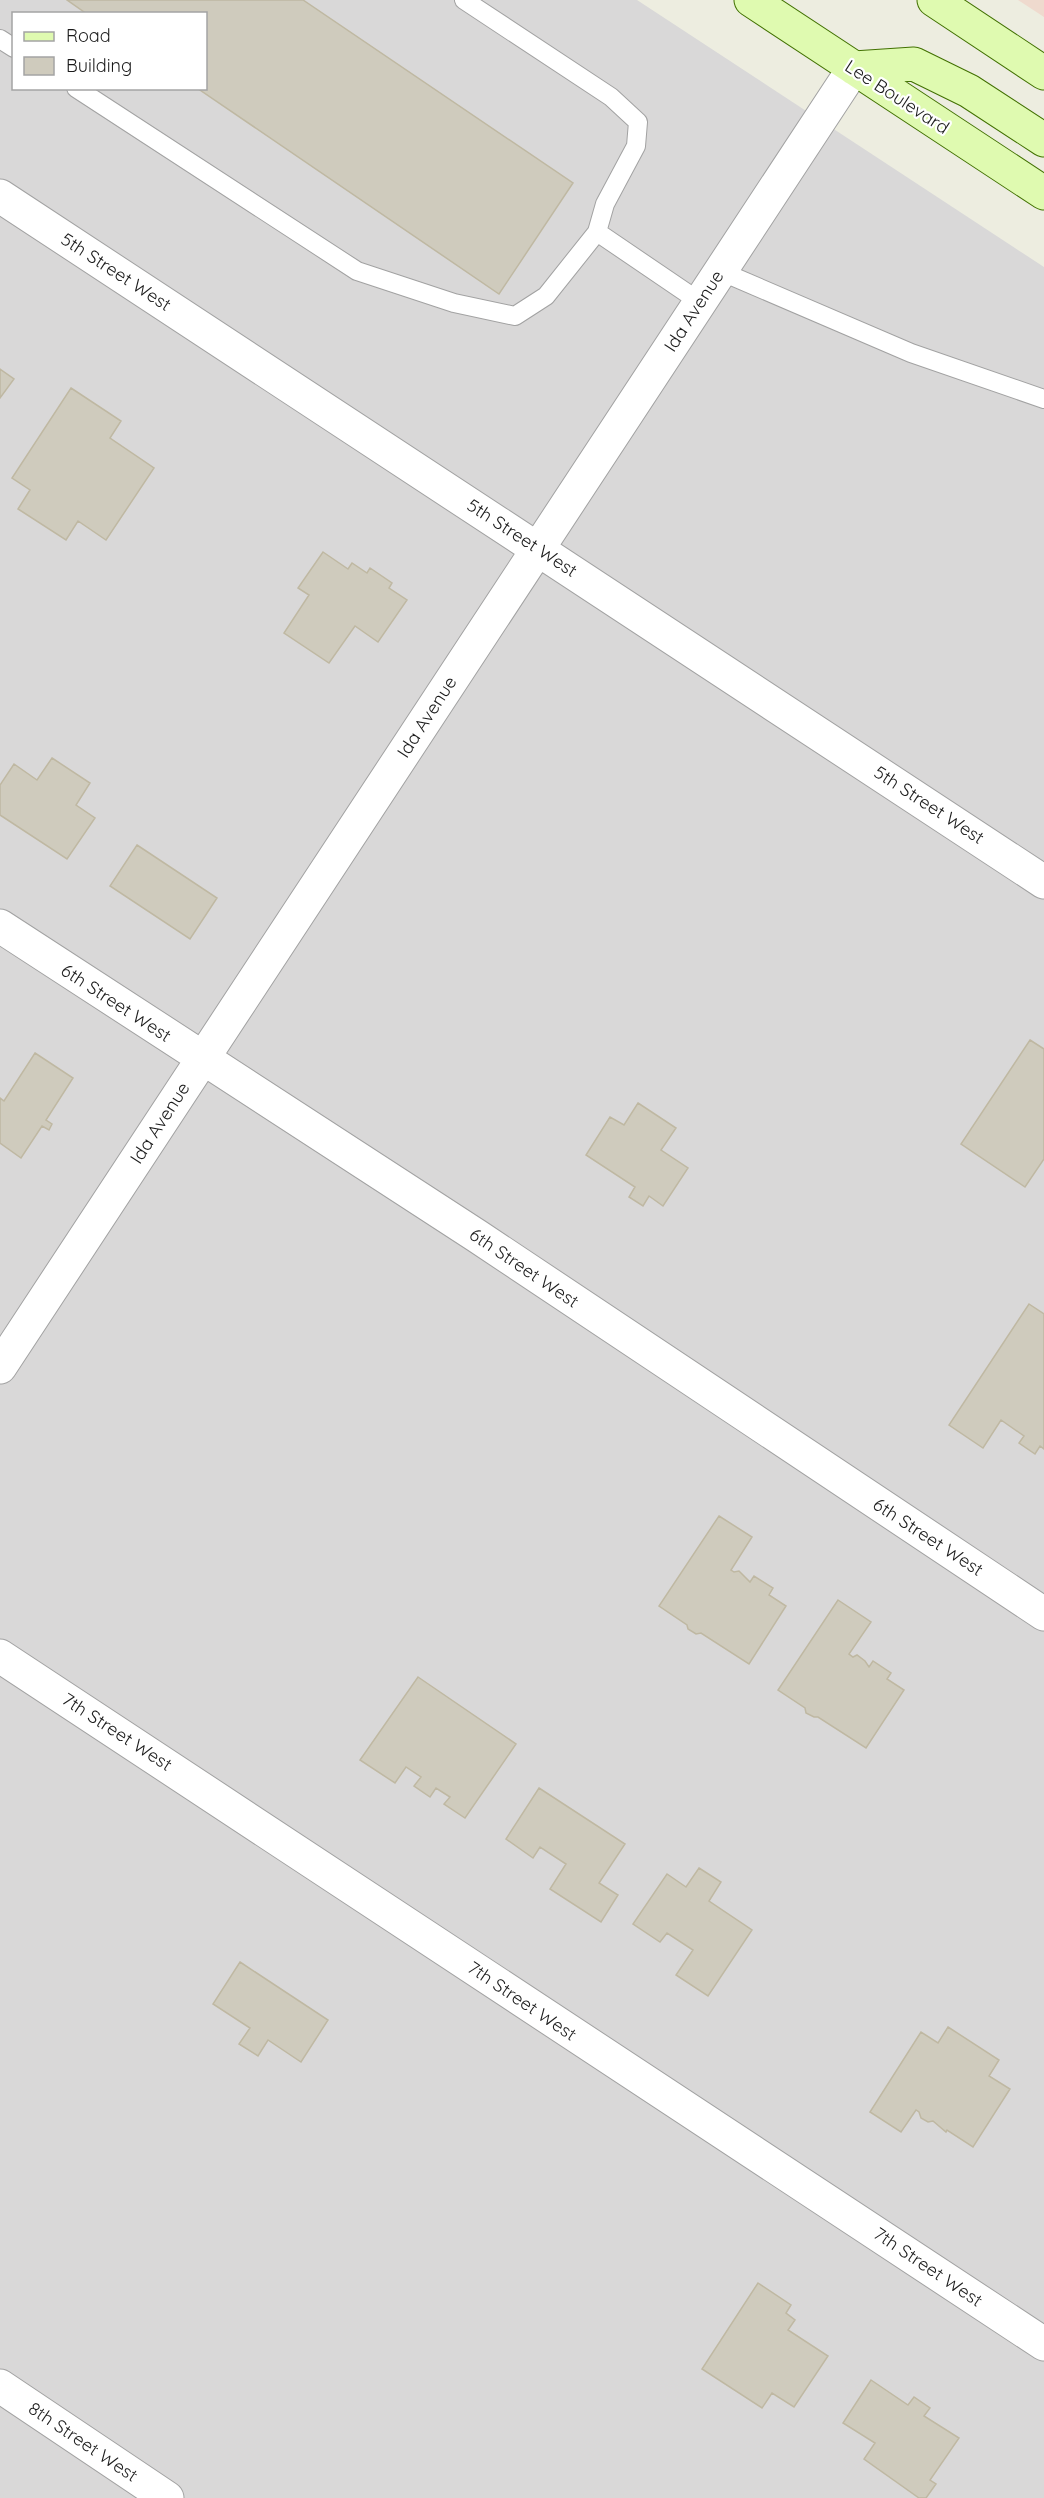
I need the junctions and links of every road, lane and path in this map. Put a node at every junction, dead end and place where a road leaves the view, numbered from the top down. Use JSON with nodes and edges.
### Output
{"nodes":[{"id":1,"x":464,"y":0,"type":"edge"},
{"id":2,"x":751,"y":0,"type":"edge"},
{"id":3,"x":934,"y":0,"type":"edge"},
{"id":4,"x":854,"y":68,"type":"junction"},
{"id":5,"x":1044,"y":73,"type":"edge"},
{"id":6,"x":79,"y":90,"type":"edge"},
{"id":7,"x":1044,"y":140,"type":"edge"},
{"id":8,"x":1044,"y":193,"type":"edge"},
{"id":9,"x":0,"y":196,"type":"edge"},
{"id":10,"x":597,"y":232,"type":"junction"},
{"id":11,"x":720,"y":271,"type":"junction"},
{"id":12,"x":700,"y":302,"type":"junction"},
{"id":13,"x":1044,"y":399,"type":"edge"},
{"id":14,"x":538,"y":548,"type":"junction"},
{"id":15,"x":1044,"y":882,"type":"edge"},
{"id":16,"x":0,"y":926,"type":"edge"},
{"id":17,"x":202,"y":1059,"type":"junction"},
{"id":18,"x":0,"y":1367,"type":"edge"},
{"id":19,"x":1044,"y":1614,"type":"edge"},
{"id":20,"x":0,"y":1656,"type":"edge"},
{"id":21,"x":1044,"y":2344,"type":"edge"},
{"id":22,"x":0,"y":2386,"type":"edge"},
{"id":23,"x":166,"y":2498,"type":"edge"}],
"edges":[{"from":1,"to":10,"type":"lane"},
{"from":2,"to":4,"type":"main road","name":"Lee Boulevard"},
{"from":3,"to":5,"type":"main road"},
{"from":4,"to":7,"type":"main road"},
{"from":4,"to":8,"type":"main road","name":"Lee Boulevard"},
{"from":4,"to":11,"type":"street","name":"Ida Avenue"},
{"from":6,"to":10,"type":"lane"},
{"from":9,"to":14,"type":"street","name":"5th Street West"},
{"from":10,"to":12,"type":"lane"},
{"from":11,"to":12,"type":"street","name":"Ida Avenue"},
{"from":11,"to":13,"type":"lane"},
{"from":12,"to":14,"type":"street","name":"Ida Avenue"},
{"from":14,"to":15,"type":"street","name":"5th Street West"},
{"from":14,"to":17,"type":"street","name":"Ida Avenue"},
{"from":16,"to":17,"type":"street","name":"6th Street West"},
{"from":17,"to":18,"type":"street","name":"Ida Avenue"},
{"from":17,"to":19,"type":"street","name":"6th Street West"},
{"from":20,"to":21,"type":"street","name":"7th Street West"},
{"from":22,"to":23,"type":"street","name":"8th Street West"}]}
